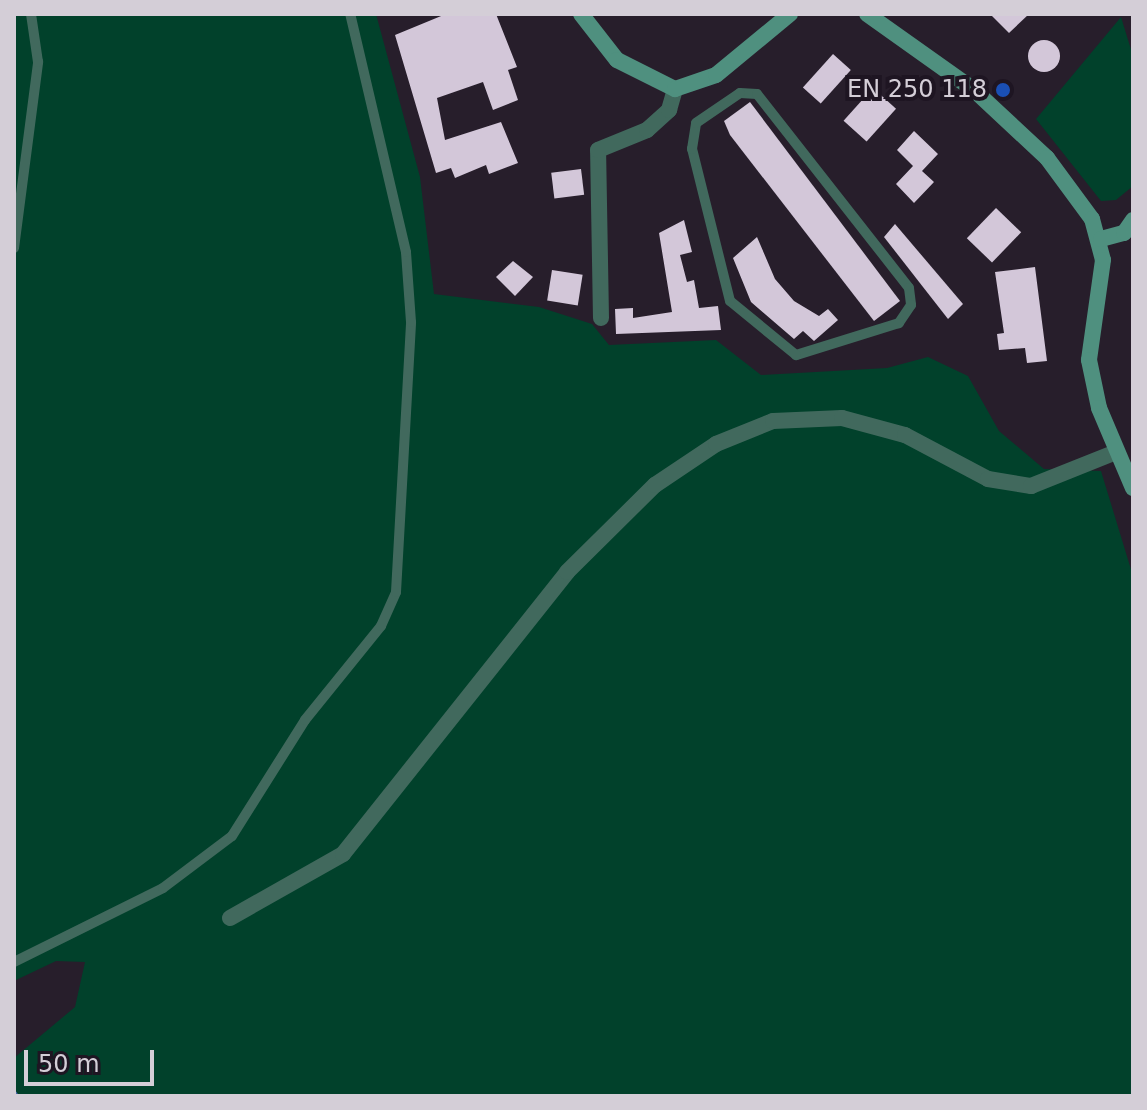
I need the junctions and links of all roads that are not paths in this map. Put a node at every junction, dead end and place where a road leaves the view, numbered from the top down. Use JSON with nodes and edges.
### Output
{"nodes":[{"id":1,"x":31,"y":14,"type":"edge"},
{"id":2,"x":350,"y":14,"type":"edge"},
{"id":3,"x":581,"y":14,"type":"edge"},
{"id":4,"x":790,"y":14,"type":"edge"},
{"id":5,"x":867,"y":14,"type":"edge"},
{"id":6,"x":675,"y":89,"type":"junction"},
{"id":7,"x":696,"y":123,"type":"joint"},
{"id":8,"x":1130,"y":229,"type":"edge"},
{"id":9,"x":1101,"y":239,"type":"junction"},
{"id":10,"x":14,"y":248,"type":"edge"},
{"id":11,"x":601,"y":318,"type":"dead end"},
{"id":12,"x":1116,"y":452,"type":"junction"},
{"id":13,"x":1133,"y":488,"type":"edge"},
{"id":14,"x":230,"y":918,"type":"dead end"},
{"id":15,"x":14,"y":962,"type":"edge"}],
"edges":[{"from":1,"to":10,"type":"lane"},
{"from":2,"to":15,"type":"lane"},
{"from":3,"to":6,"type":"main road"},
{"from":4,"to":6,"type":"main road"},
{"from":5,"to":9,"type":"main road"},
{"from":6,"to":11,"type":"street"},
{"from":7,"to":7,"type":"lane"},
{"from":8,"to":9,"type":"main road"},
{"from":9,"to":12,"type":"main road"},
{"from":12,"to":13,"type":"main road"},
{"from":12,"to":14,"type":"street"}]}
